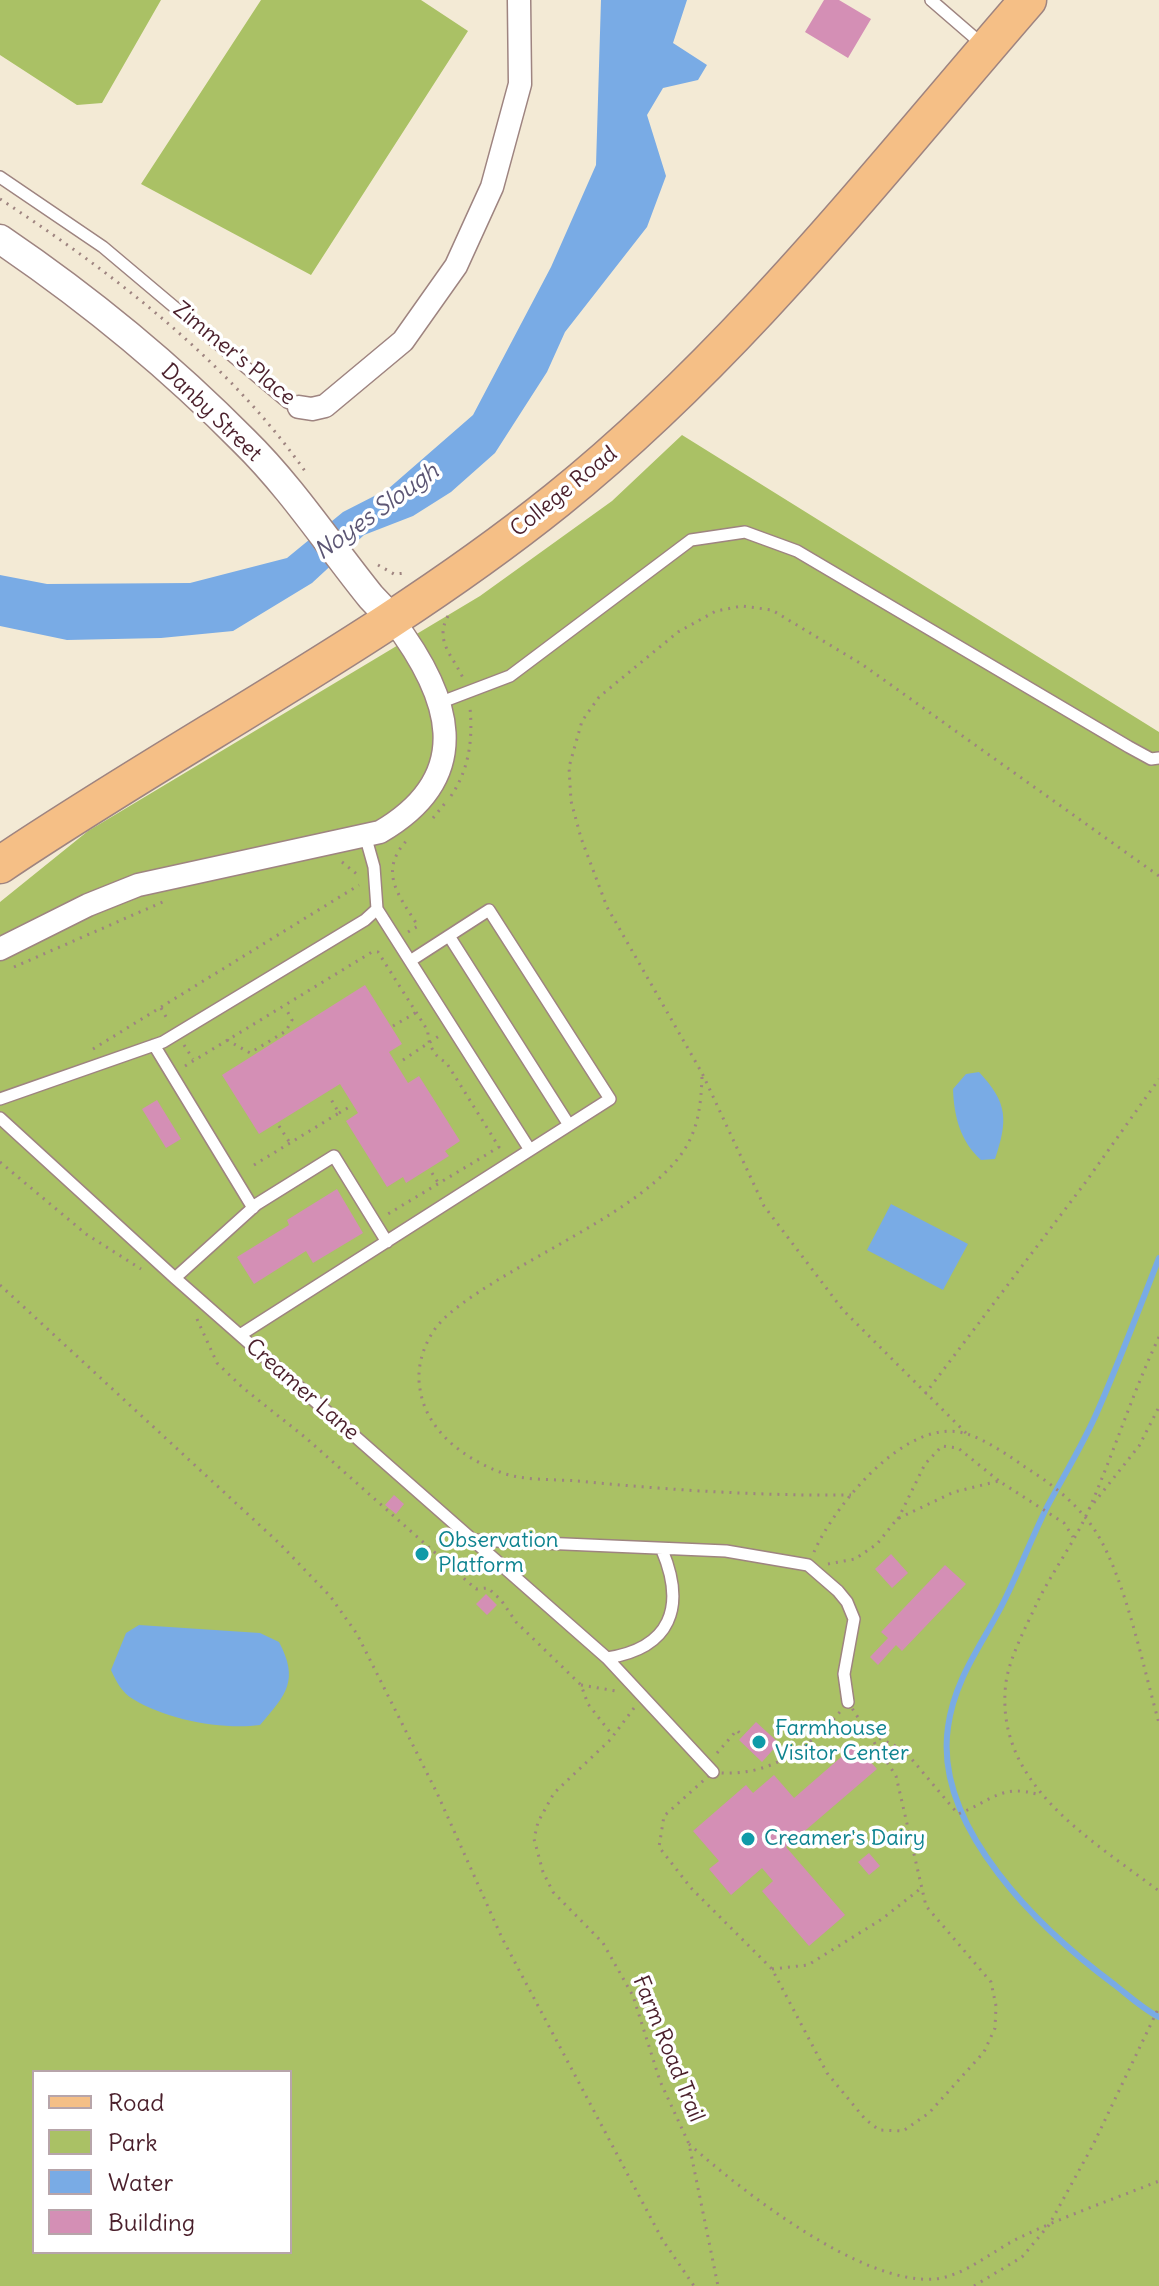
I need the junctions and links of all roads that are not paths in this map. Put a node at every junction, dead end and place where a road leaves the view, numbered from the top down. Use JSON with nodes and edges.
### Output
{"nodes":[{"id":1,"x":519,"y":0,"type":"edge"},
{"id":2,"x":931,"y":0,"type":"edge"},
{"id":3,"x":1028,"y":0,"type":"edge"},
{"id":4,"x":986,"y":49,"type":"junction"},
{"id":5,"x":0,"y":177,"type":"edge"},
{"id":6,"x":0,"y":239,"type":"edge"},
{"id":7,"x":299,"y":407,"type":"joint"},
{"id":8,"x":392,"y":619,"type":"junction"},
{"id":9,"x":439,"y":703,"type":"junction"},
{"id":10,"x":1159,"y":758,"type":"edge"},
{"id":11,"x":365,"y":835,"type":"junction"},
{"id":12,"x":0,"y":865,"type":"edge"},
{"id":13,"x":377,"y":909,"type":"junction"},
{"id":14,"x":449,"y":936,"type":"junction"},
{"id":15,"x":1,"y":959,"type":"edge"},
{"id":16,"x":410,"y":961,"type":"junction"},
{"id":17,"x":154,"y":1045,"type":"junction"},
{"id":18,"x":0,"y":1099,"type":"edge"},
{"id":19,"x":0,"y":1118,"type":"edge"},
{"id":20,"x":569,"y":1125,"type":"junction"},
{"id":21,"x":530,"y":1150,"type":"junction"},
{"id":22,"x":253,"y":1208,"type":"junction"},
{"id":23,"x":387,"y":1242,"type":"junction"},
{"id":24,"x":175,"y":1278,"type":"junction"},
{"id":25,"x":240,"y":1335,"type":"junction"},
{"id":26,"x":473,"y":1540,"type":"junction"},
{"id":27,"x":662,"y":1550,"type":"junction"},
{"id":28,"x":607,"y":1658,"type":"junction"},
{"id":29,"x":848,"y":1702,"type":"road end"},
{"id":30,"x":710,"y":1768,"type":"road end"}],
"edges":[{"from":1,"to":7,"type":"street","name":"Zimmer's Place"},
{"from":2,"to":4,"type":"lane"},
{"from":3,"to":4,"type":"main road","name":"College Road"},
{"from":4,"to":8,"type":"main road","name":"College Road"},
{"from":5,"to":7,"type":"lane","name":"Zimmer's Place"},
{"from":6,"to":8,"type":"street","name":"Danby Street"},
{"from":8,"to":9,"type":"street"},
{"from":8,"to":12,"type":"main road","name":"College Road"},
{"from":9,"to":10,"type":"lane"},
{"from":9,"to":11,"type":"street"},
{"from":11,"to":13,"type":"lane"},
{"from":11,"to":15,"type":"street"},
{"from":13,"to":16,"type":"lane"},
{"from":13,"to":17,"type":"lane"},
{"from":14,"to":16,"type":"lane"},
{"from":14,"to":20,"type":"lane"},
{"from":14,"to":20,"type":"lane"},
{"from":16,"to":21,"type":"lane"},
{"from":17,"to":18,"type":"lane"},
{"from":17,"to":22,"type":"lane"},
{"from":19,"to":24,"type":"lane","name":"Creamer Lane"},
{"from":20,"to":21,"type":"lane"},
{"from":21,"to":23,"type":"lane"},
{"from":22,"to":23,"type":"lane"},
{"from":22,"to":24,"type":"lane"},
{"from":23,"to":25,"type":"lane"},
{"from":24,"to":25,"type":"lane","name":"Creamer Lane"},
{"from":25,"to":26,"type":"lane","name":"Creamer Lane"},
{"from":26,"to":27,"type":"lane"},
{"from":26,"to":28,"type":"lane","name":"Creamer Lane"},
{"from":27,"to":28,"type":"lane"},
{"from":27,"to":29,"type":"lane"},
{"from":28,"to":30,"type":"lane","name":"Creamer Lane"}]}
